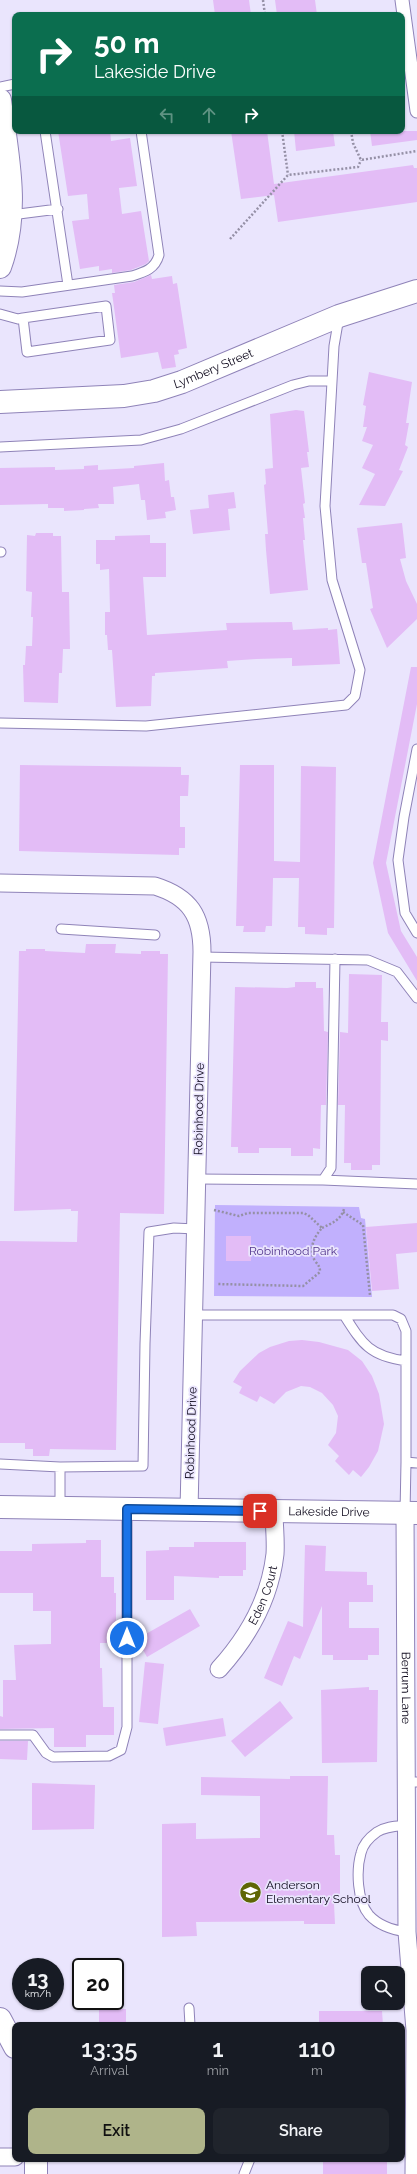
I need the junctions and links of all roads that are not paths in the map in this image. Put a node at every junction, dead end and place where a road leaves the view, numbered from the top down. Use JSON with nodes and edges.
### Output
{"nodes":[{"id":1,"x":402,"y":0,"type":"edge"},
{"id":2,"x":404,"y":12,"type":"edge"},
{"id":3,"x":405,"y":22,"type":"edge"},
{"id":4,"x":12,"y":85,"type":"edge"},
{"id":5,"x":0,"y":87,"type":"edge"},
{"id":6,"x":0,"y":100,"type":"edge"},
{"id":7,"x":417,"y":111,"type":"edge"},
{"id":8,"x":46,"y":134,"type":"edge"},
{"id":9,"x":141,"y":134,"type":"edge"},
{"id":10,"x":58,"y":209,"type":"junction"},
{"id":11,"x":11,"y":216,"type":"junction"},
{"id":12,"x":0,"y":267,"type":"edge"},
{"id":13,"x":68,"y":286,"type":"junction"},
{"id":14,"x":0,"y":291,"type":"edge"},
{"id":15,"x":417,"y":291,"type":"edge"},
{"id":16,"x":0,"y":314,"type":"edge"},
{"id":17,"x":339,"y":316,"type":"junction"},
{"id":18,"x":23,"y":318,"type":"junction"},
{"id":19,"x":332,"y":381,"type":"junction"},
{"id":20,"x":0,"y":402,"type":"edge"},
{"id":21,"x":0,"y":447,"type":"edge"},
{"id":22,"x":0,"y":723,"type":"edge"},
{"id":23,"x":417,"y":749,"type":"edge"},
{"id":24,"x":0,"y":883,"type":"edge"},
{"id":25,"x":61,"y":929,"type":"dead end"},
{"id":26,"x":417,"y":933,"type":"edge"},
{"id":27,"x":155,"y":934,"type":"dead end"},
{"id":28,"x":202,"y":957,"type":"junction"},
{"id":29,"x":335,"y":959,"type":"junction"},
{"id":30,"x":417,"y":998,"type":"edge"},
{"id":31,"x":197,"y":1179,"type":"junction"},
{"id":32,"x":323,"y":1180,"type":"junction"},
{"id":33,"x":417,"y":1184,"type":"edge"},
{"id":34,"x":196,"y":1229,"type":"junction"},
{"id":35,"x":194,"y":1316,"type":"junction"},
{"id":36,"x":344,"y":1316,"type":"junction"},
{"id":37,"x":406,"y":1362,"type":"junction"},
{"id":38,"x":406,"y":1462,"type":"junction"},
{"id":39,"x":417,"y":1463,"type":"edge"},
{"id":40,"x":0,"y":1464,"type":"edge"},
{"id":41,"x":60,"y":1467,"type":"junction"},
{"id":42,"x":0,"y":1507,"type":"edge"},
{"id":43,"x":60,"y":1508,"type":"junction"},
{"id":44,"x":127,"y":1509,"type":"junction"},
{"id":45,"x":189,"y":1510,"type":"junction"},
{"id":46,"x":274,"y":1511,"type":"junction"},
{"id":47,"x":411,"y":1513,"type":"edge"},
{"id":48,"x":411,"y":1593,"type":"edge"},
{"id":49,"x":412,"y":1641,"type":"edge"},
{"id":50,"x":219,"y":1669,"type":"dead end"},
{"id":51,"x":0,"y":1734,"type":"edge"},
{"id":52,"x":412,"y":1782,"type":"edge"},
{"id":53,"x":407,"y":1825,"type":"junction"},
{"id":54,"x":412,"y":1853,"type":"edge"},
{"id":55,"x":407,"y":1932,"type":"junction"},
{"id":56,"x":189,"y":2008,"type":"dead end"},
{"id":57,"x":190,"y":2022,"type":"edge"},
{"id":58,"x":1,"y":2024,"type":"edge"},
{"id":59,"x":12,"y":2042,"type":"edge"},
{"id":60,"x":412,"y":2122,"type":"edge"},
{"id":61,"x":0,"y":2157,"type":"edge"},
{"id":62,"x":12,"y":2157,"type":"edge"},
{"id":63,"x":36,"y":2162,"type":"edge"},
{"id":64,"x":249,"y":2162,"type":"edge"},
{"id":65,"x":36,"y":2174,"type":"edge"},
{"id":66,"x":244,"y":2174,"type":"edge"},
{"id":67,"x":414,"y":2174,"type":"edge"}],
"edges":[{"from":1,"to":2,"type":"street"},
{"from":3,"to":7,"type":"street"},
{"from":4,"to":5,"type":"lane"},
{"from":6,"to":11,"type":"street"},
{"from":8,"to":10,"type":"lane"},
{"from":9,"to":13,"type":"lane"},
{"from":10,"to":11,"type":"lane"},
{"from":10,"to":13,"type":"lane"},
{"from":11,"to":12,"type":"street"},
{"from":13,"to":14,"type":"lane"},
{"from":15,"to":17,"type":"street","name":"Lymbery Street"},
{"from":16,"to":18,"type":"lane"},
{"from":17,"to":19,"type":"lane"},
{"from":17,"to":20,"type":"street","name":"Lymbery Street"},
{"from":18,"to":18,"type":"lane"},
{"from":19,"to":21,"type":"lane"},
{"from":19,"to":22,"type":"lane"},
{"from":23,"to":26,"type":"lane"},
{"from":24,"to":28,"type":"street","name":"Robinhood Drive"},
{"from":25,"to":27,"type":"lane"},
{"from":28,"to":29,"type":"lane"},
{"from":28,"to":31,"type":"street","name":"Robinhood Drive"},
{"from":29,"to":30,"type":"lane"},
{"from":29,"to":32,"type":"lane"},
{"from":31,"to":32,"type":"lane"},
{"from":31,"to":34,"type":"street","name":"Robinhood Drive"},
{"from":32,"to":33,"type":"lane"},
{"from":34,"to":35,"type":"street","name":"Robinhood Drive"},
{"from":34,"to":41,"type":"lane"},
{"from":35,"to":36,"type":"lane"},
{"from":35,"to":45,"type":"street","name":"Robinhood Drive"},
{"from":36,"to":37,"type":"lane"},
{"from":36,"to":37,"type":"lane"},
{"from":37,"to":38,"type":"lane"},
{"from":38,"to":39,"type":"lane"},
{"from":38,"to":47,"type":"lane"},
{"from":40,"to":41,"type":"lane"},
{"from":41,"to":43,"type":"lane"},
{"from":42,"to":43,"type":"street","name":"Lakeside Drive"},
{"from":43,"to":44,"type":"street","name":"Lakeside Drive"},
{"from":44,"to":45,"type":"street","name":"Lakeside Drive"},
{"from":44,"to":51,"type":"lane"},
{"from":45,"to":46,"type":"street","name":"Lakeside Drive"},
{"from":46,"to":47,"type":"street","name":"Lakeside Drive"},
{"from":46,"to":50,"type":"street","name":"Eden Court"},
{"from":47,"to":48,"type":"street","name":"Berrum Lane"},
{"from":48,"to":49,"type":"street","name":"Berrum Lane"},
{"from":49,"to":52,"type":"street","name":"Berrum Lane"},
{"from":52,"to":53,"type":"street","name":"Berrum Lane"},
{"from":53,"to":54,"type":"street","name":"Berrum Lane"},
{"from":53,"to":55,"type":"lane"},
{"from":54,"to":55,"type":"street","name":"Berrum Lane"},
{"from":55,"to":60,"type":"street","name":"Berrum Lane"},
{"from":56,"to":57,"type":"lane"},
{"from":58,"to":59,"type":"street"},
{"from":60,"to":67,"type":"street","name":"Berrum Lane"},
{"from":61,"to":62,"type":"street"},
{"from":63,"to":65,"type":"street"},
{"from":64,"to":66,"type":"lane"}]}
